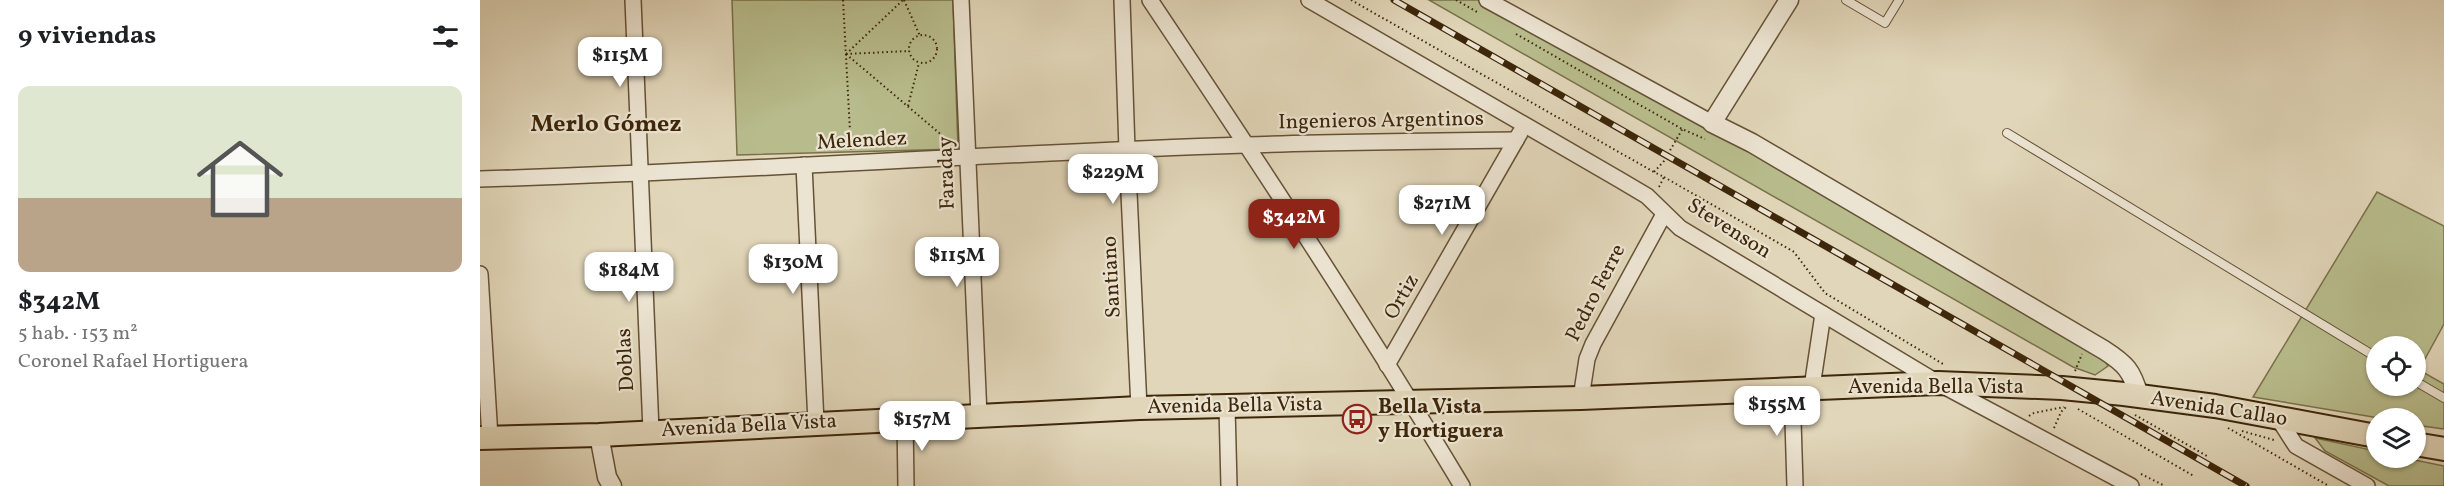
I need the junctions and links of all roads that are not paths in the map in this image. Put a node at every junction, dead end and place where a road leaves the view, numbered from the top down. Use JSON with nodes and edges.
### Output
{"nodes":[{"id":1,"x":633,"y":0,"type":"edge"},
{"id":2,"x":961,"y":0,"type":"edge"},
{"id":3,"x":1122,"y":0,"type":"edge"},
{"id":4,"x":1150,"y":0,"type":"edge"},
{"id":5,"x":1309,"y":0,"type":"edge"},
{"id":6,"x":1487,"y":0,"type":"edge"},
{"id":7,"x":1789,"y":0,"type":"edge"},
{"id":8,"x":1846,"y":0,"type":"edge"},
{"id":9,"x":1899,"y":0,"type":"edge"},
{"id":10,"x":1525,"y":126,"type":"junction"},
{"id":11,"x":1709,"y":131,"type":"junction"},
{"id":12,"x":2007,"y":133,"type":"dead end"},
{"id":13,"x":1516,"y":140,"type":"junction"},
{"id":14,"x":1246,"y":145,"type":"junction"},
{"id":15,"x":1126,"y":150,"type":"junction"},
{"id":16,"x":968,"y":158,"type":"junction"},
{"id":17,"x":804,"y":165,"type":"junction"},
{"id":18,"x":640,"y":174,"type":"junction"},
{"id":19,"x":480,"y":179,"type":"edge"},
{"id":20,"x":1664,"y":214,"type":"junction"},
{"id":21,"x":480,"y":274,"type":"edge"},
{"id":22,"x":1823,"y":314,"type":"junction"},
{"id":23,"x":2366,"y":351,"type":"edge"},
{"id":24,"x":1387,"y":365,"type":"junction"},
{"id":25,"x":1945,"y":374,"type":"junction"},
{"id":26,"x":1802,"y":387,"type":"junction"},
{"id":27,"x":2426,"y":387,"type":"edge"},
{"id":28,"x":2068,"y":389,"type":"joint"},
{"id":29,"x":2132,"y":395,"type":"junction"},
{"id":30,"x":1581,"y":398,"type":"junction"},
{"id":31,"x":2444,"y":398,"type":"edge"},
{"id":32,"x":1412,"y":403,"type":"junction"},
{"id":33,"x":1227,"y":406,"type":"junction"},
{"id":34,"x":1139,"y":408,"type":"junction"},
{"id":35,"x":979,"y":416,"type":"junction"},
{"id":36,"x":2278,"y":418,"type":"junction"},
{"id":37,"x":905,"y":419,"type":"junction"},
{"id":38,"x":816,"y":423,"type":"junction"},
{"id":39,"x":651,"y":431,"type":"junction"},
{"id":40,"x":2366,"y":434,"type":"edge"},
{"id":41,"x":599,"y":435,"type":"junction"},
{"id":42,"x":485,"y":438,"type":"edge"},
{"id":43,"x":2426,"y":446,"type":"edge"},
{"id":44,"x":2444,"y":449,"type":"edge"},
{"id":45,"x":612,"y":486,"type":"edge"},
{"id":46,"x":906,"y":486,"type":"edge"},
{"id":47,"x":1229,"y":486,"type":"edge"},
{"id":48,"x":1462,"y":486,"type":"edge"},
{"id":49,"x":1796,"y":486,"type":"edge"},
{"id":50,"x":2131,"y":486,"type":"edge"},
{"id":51,"x":2367,"y":486,"type":"edge"}],
"edges":[{"from":1,"to":18,"type":"street","name":"Doblas"},
{"from":2,"to":16,"type":"street","name":"Faraday"},
{"from":3,"to":15,"type":"street","name":"Santiano"},
{"from":4,"to":14,"type":"street"},
{"from":5,"to":10,"type":"street","name":"Stevenson"},
{"from":6,"to":11,"type":"street"},
{"from":7,"to":11,"type":"street"},
{"from":8,"to":9,"type":"lane"},
{"from":10,"to":13,"type":"street","name":"Ortiz"},
{"from":10,"to":20,"type":"street","name":"Stevenson"},
{"from":11,"to":29,"type":"street"},
{"from":12,"to":23,"type":"lane"},
{"from":13,"to":14,"type":"street","name":"Ingenieros Argentinos"},
{"from":13,"to":24,"type":"street","name":"Ortiz"},
{"from":14,"to":15,"type":"street","name":"Melendez"},
{"from":14,"to":24,"type":"street"},
{"from":15,"to":16,"type":"street","name":"Melendez"},
{"from":15,"to":34,"type":"street","name":"Santiano"},
{"from":16,"to":17,"type":"street","name":"Melendez"},
{"from":16,"to":35,"type":"street","name":"Faraday"},
{"from":17,"to":18,"type":"street","name":"Melendez"},
{"from":17,"to":38,"type":"street"},
{"from":18,"to":19,"type":"street","name":"Melendez"},
{"from":18,"to":39,"type":"street","name":"Doblas"},
{"from":20,"to":22,"type":"street","name":"Stevenson"},
{"from":20,"to":30,"type":"street","name":"Pedro Ferre"},
{"from":21,"to":42,"type":"street"},
{"from":22,"to":25,"type":"street","name":"Stevenson"},
{"from":22,"to":26,"type":"street"},
{"from":24,"to":32,"type":"street"},
{"from":25,"to":26,"type":"main road","name":"Avenida Bella Vista"},
{"from":25,"to":28,"type":"main road","name":"Avenida Bella Vista"},
{"from":25,"to":50,"type":"street","name":"Stevenson"},
{"from":26,"to":30,"type":"main road","name":"Avenida Bella Vista"},
{"from":26,"to":49,"type":"street"},
{"from":27,"to":31,"type":"lane"},
{"from":28,"to":29,"type":"main road","name":"Avenida Callao"},
{"from":29,"to":36,"type":"main road","name":"Avenida Callao"},
{"from":30,"to":32,"type":"main road","name":"Avenida Bella Vista"},
{"from":32,"to":33,"type":"main road","name":"Avenida Bella Vista"},
{"from":32,"to":48,"type":"street"},
{"from":33,"to":34,"type":"main road","name":"Avenida Bella Vista"},
{"from":33,"to":47,"type":"street"},
{"from":34,"to":35,"type":"main road","name":"Avenida Bella Vista"},
{"from":35,"to":37,"type":"main road","name":"Avenida Bella Vista"},
{"from":36,"to":40,"type":"main road","name":"Avenida Callao"},
{"from":36,"to":51,"type":"street"},
{"from":37,"to":38,"type":"main road","name":"Avenida Bella Vista"},
{"from":37,"to":46,"type":"street"},
{"from":38,"to":39,"type":"main road","name":"Avenida Bella Vista"},
{"from":39,"to":41,"type":"main road","name":"Avenida Bella Vista"},
{"from":41,"to":42,"type":"main road","name":"Avenida Bella Vista"},
{"from":41,"to":45,"type":"street"},
{"from":43,"to":44,"type":"main road"}]}
